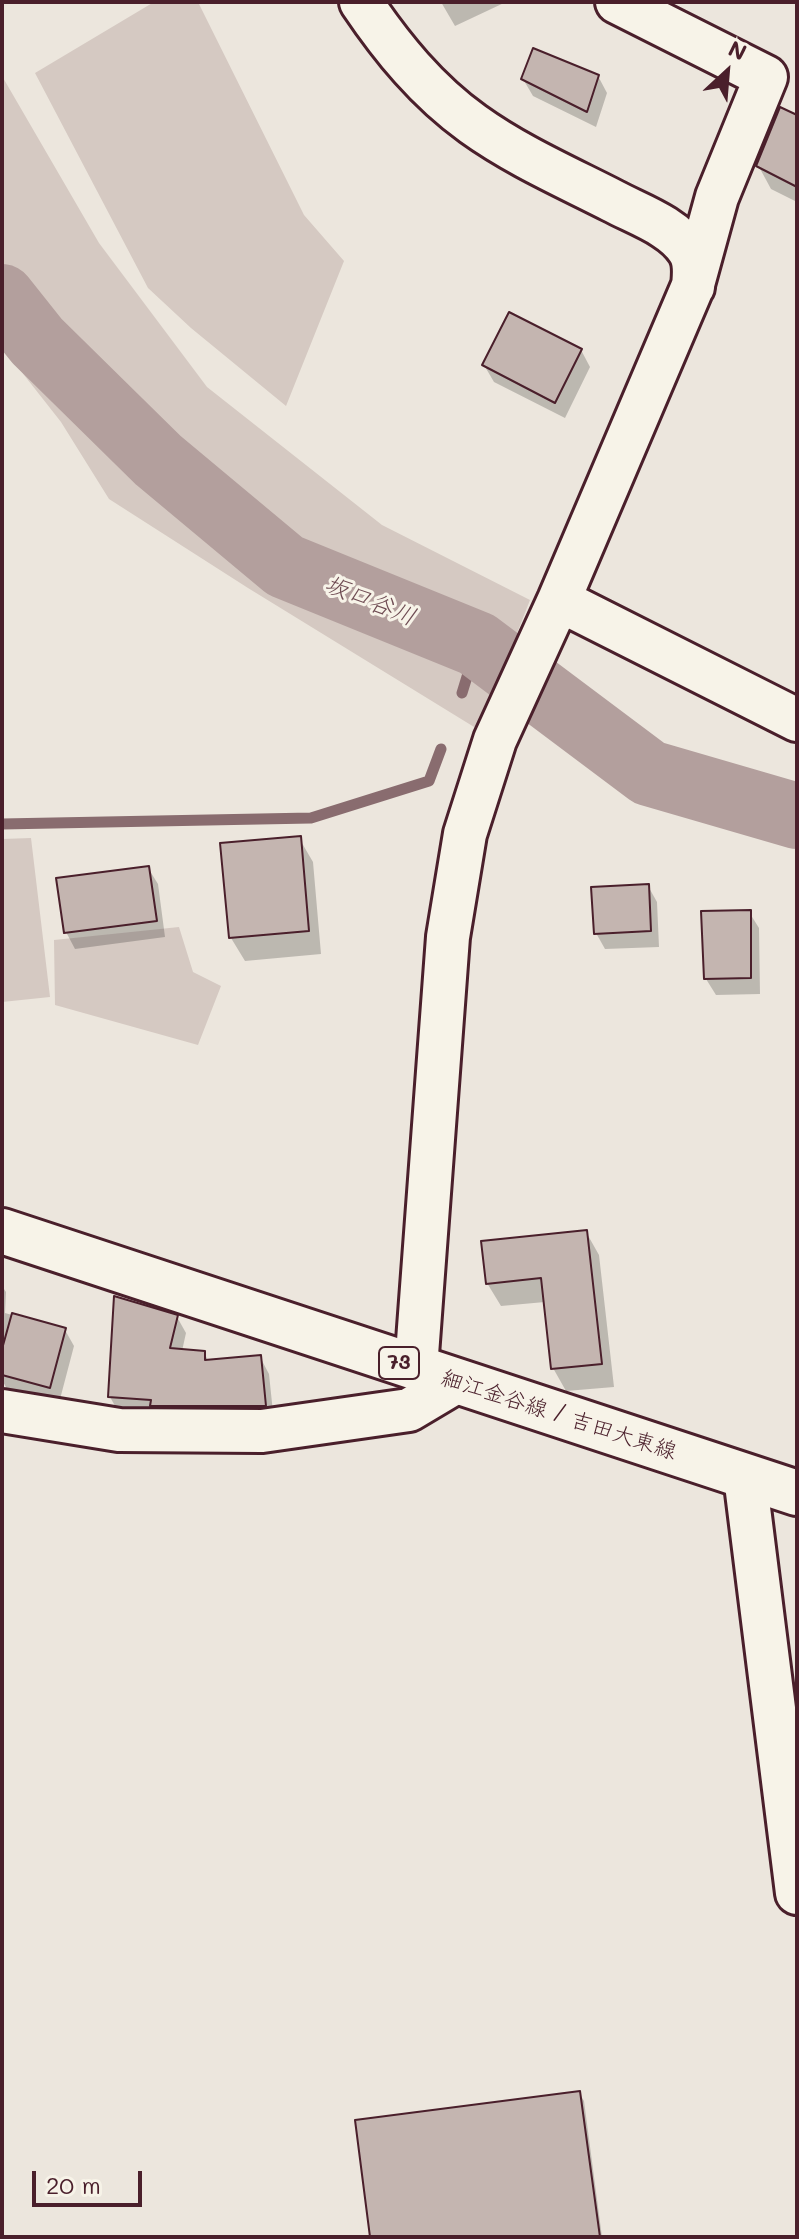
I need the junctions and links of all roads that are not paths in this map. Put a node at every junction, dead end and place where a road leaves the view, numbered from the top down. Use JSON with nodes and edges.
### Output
{"nodes":[{"id":1,"x":361,"y":2,"type":"edge"},
{"id":2,"x":617,"y":2,"type":"edge"},
{"id":3,"x":692,"y":288,"type":"junction"},
{"id":4,"x":555,"y":607,"type":"junction"},
{"id":5,"x":797,"y":720,"type":"edge"},
{"id":6,"x":2,"y":1231,"type":"edge"},
{"id":7,"x":436,"y":1375,"type":"junction"},
{"id":8,"x":2,"y":1411,"type":"edge"},
{"id":9,"x":745,"y":1476,"type":"junction"},
{"id":10,"x":797,"y":1493,"type":"edge"},
{"id":11,"x":797,"y":1893,"type":"edge"}],
"edges":[{"from":1,"to":3,"type":"street"},
{"from":2,"to":3,"type":"street"},
{"from":3,"to":4,"type":"street"},
{"from":4,"to":5,"type":"street"},
{"from":4,"to":7,"type":"street"},
{"from":6,"to":7,"type":"main road","name":"細江金谷線 / 吉田大東線","number":"73"},
{"from":7,"to":8,"type":"street"},
{"from":7,"to":9,"type":"main road","name":"細江金谷線 / 吉田大東線","number":"73"},
{"from":9,"to":10,"type":"main road","name":"細江金谷線 / 吉田大東線","number":"73"},
{"from":9,"to":11,"type":"street"}]}
